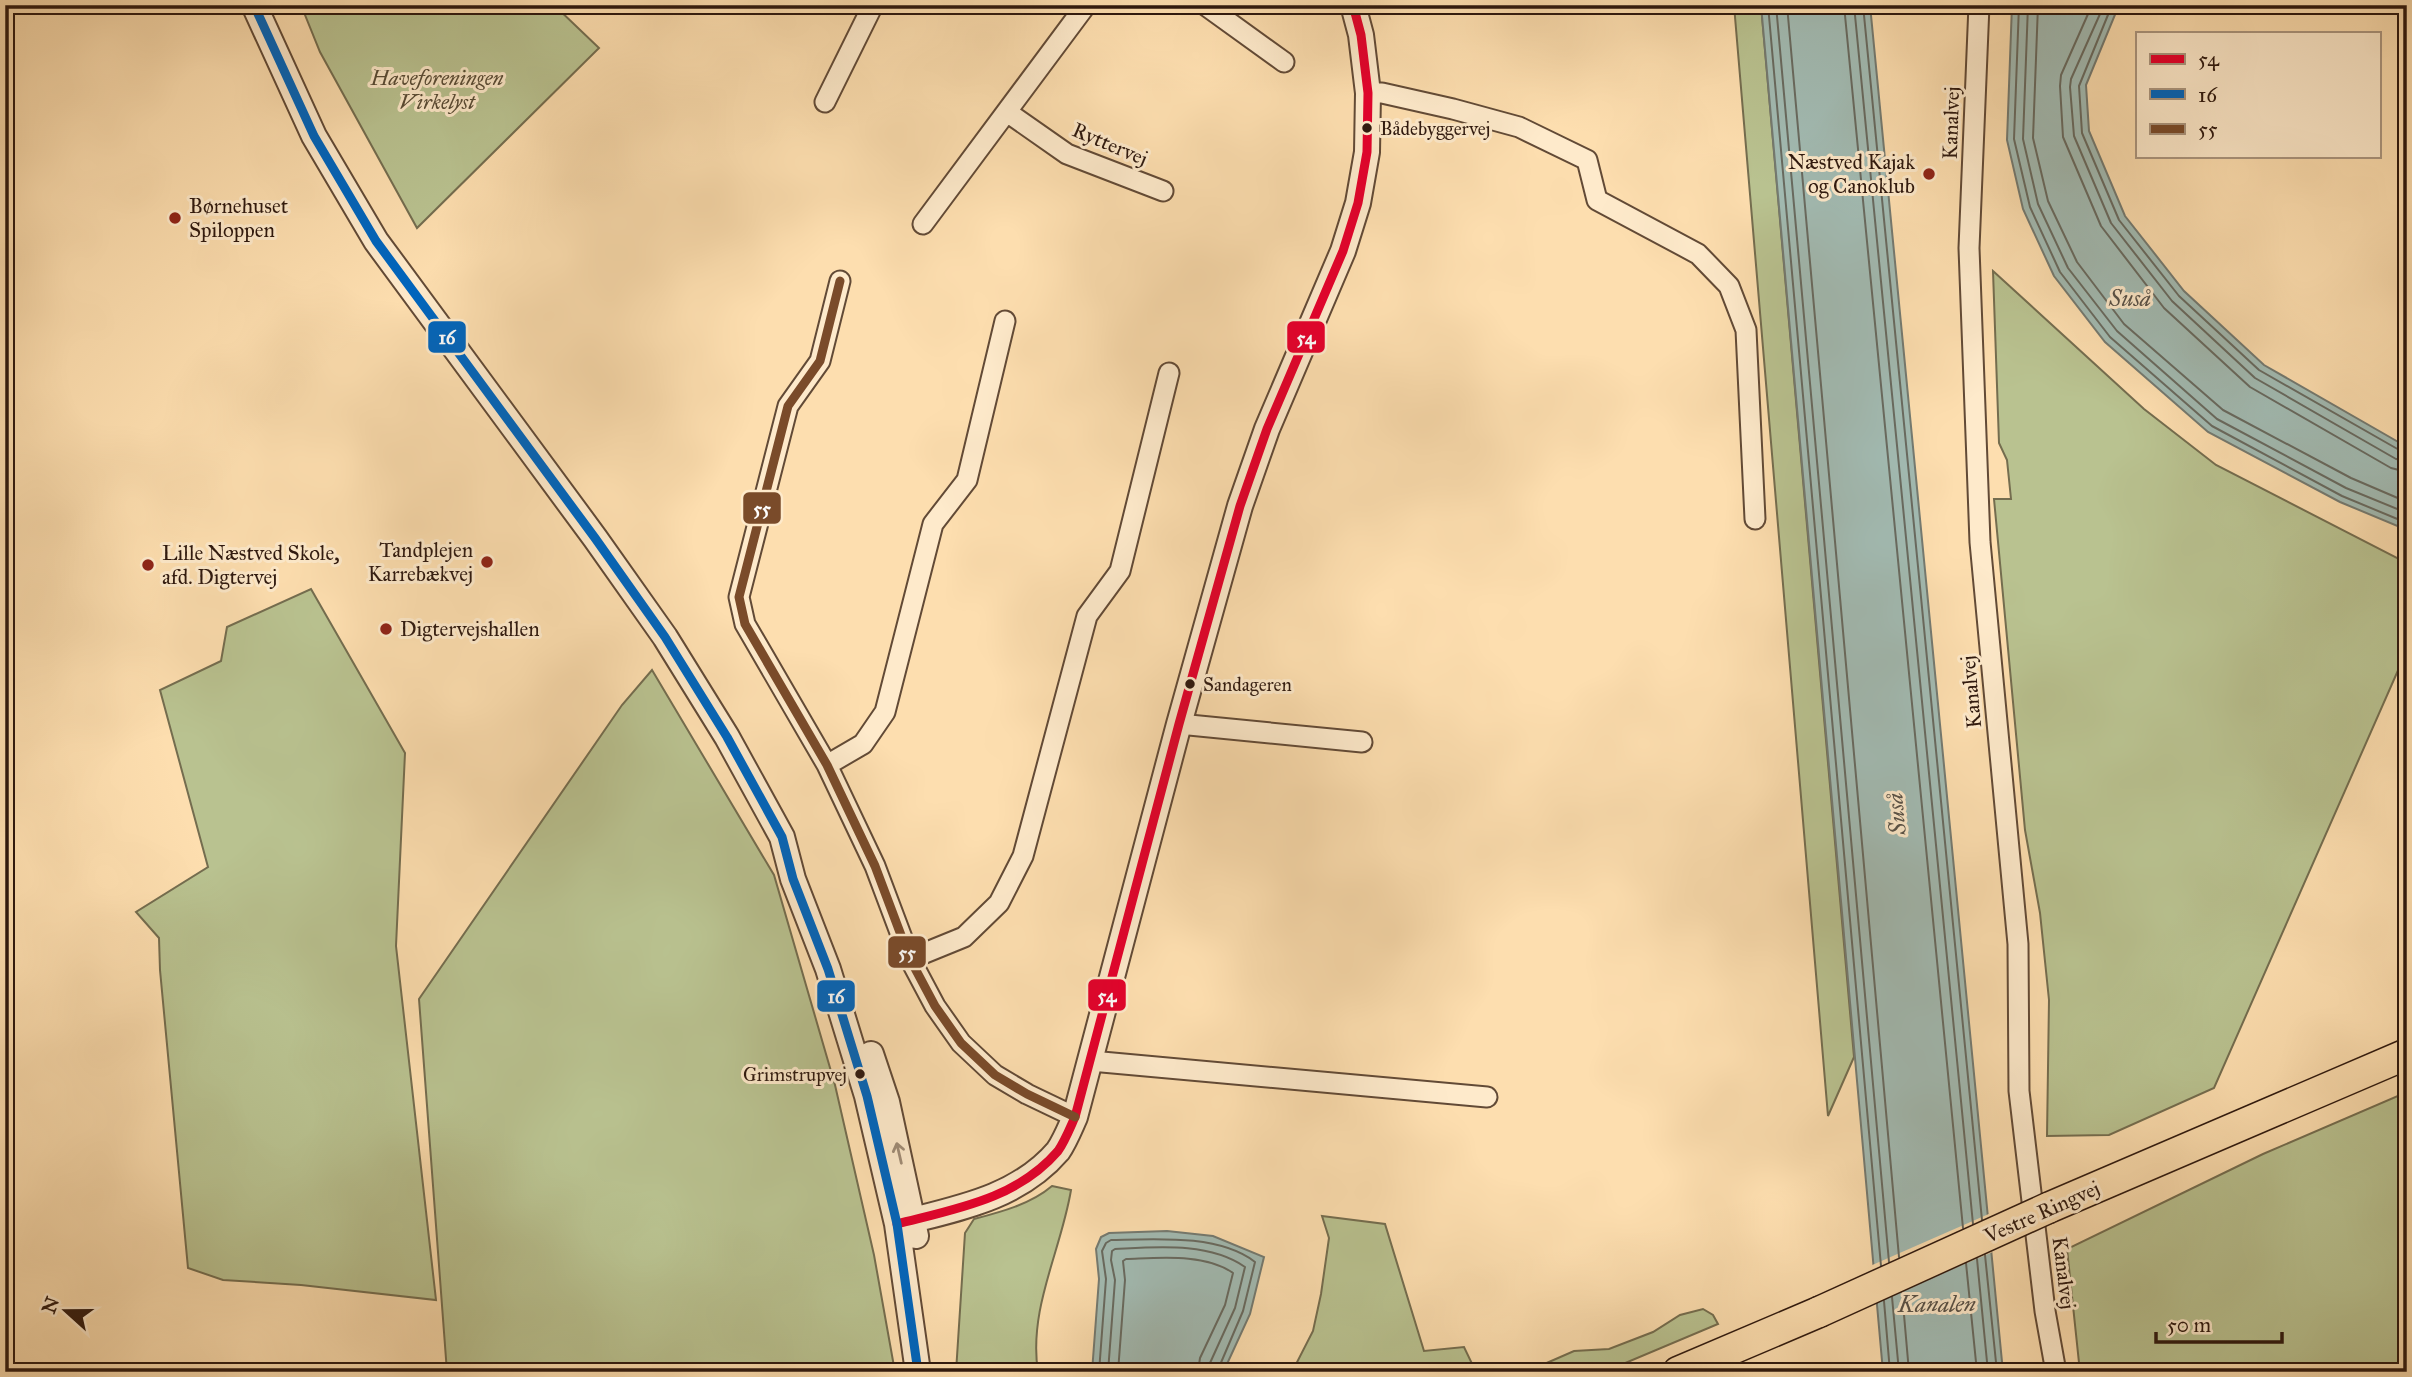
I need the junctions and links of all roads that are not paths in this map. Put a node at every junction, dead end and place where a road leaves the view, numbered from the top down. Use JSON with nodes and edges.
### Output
{"nodes":[{"id":1,"x":254,"y":5,"type":"edge"},
{"id":2,"x":873,"y":5,"type":"edge"},
{"id":3,"x":1086,"y":5,"type":"edge"},
{"id":4,"x":1205,"y":5,"type":"edge"},
{"id":5,"x":1353,"y":5,"type":"edge"},
{"id":6,"x":1979,"y":5,"type":"edge"},
{"id":7,"x":1284,"y":62,"type":"dead end"},
{"id":8,"x":1368,"y":93,"type":"junction"},
{"id":9,"x":825,"y":102,"type":"dead end"},
{"id":10,"x":1007,"y":112,"type":"junction"},
{"id":11,"x":1163,"y":191,"type":"dead end"},
{"id":12,"x":923,"y":224,"type":"dead end"},
{"id":13,"x":840,"y":281,"type":"dead end"},
{"id":14,"x":1005,"y":321,"type":"dead end"},
{"id":15,"x":1169,"y":373,"type":"dead end"},
{"id":16,"x":1755,"y":519,"type":"dead end"},
{"id":17,"x":1179,"y":724,"type":"junction"},
{"id":18,"x":1362,"y":742,"type":"dead end"},
{"id":19,"x":827,"y":765,"type":"junction"},
{"id":20,"x":782,"y":837,"type":"junction"},
{"id":21,"x":910,"y":959,"type":"junction"},
{"id":22,"x":2407,"y":1054,"type":"edge"},
{"id":23,"x":1091,"y":1061,"type":"junction"},
{"id":24,"x":1487,"y":1097,"type":"dead end"},
{"id":25,"x":1075,"y":1117,"type":"junction"},
{"id":26,"x":906,"y":1222,"type":"junction"},
{"id":27,"x":918,"y":1372,"type":"edge"},
{"id":28,"x":930,"y":1372,"type":"edge"},
{"id":29,"x":1678,"y":1372,"type":"edge"},
{"id":30,"x":2056,"y":1372,"type":"edge"}],
"edges":[{"from":1,"to":20,"type":"street"},
{"from":2,"to":9,"type":"street"},
{"from":3,"to":10,"type":"street"},
{"from":4,"to":7,"type":"street"},
{"from":5,"to":8,"type":"street"},
{"from":6,"to":30,"type":"street","name":"Kanalvej"},
{"from":8,"to":16,"type":"street"},
{"from":8,"to":17,"type":"street"},
{"from":10,"to":11,"type":"street","name":"Ryttervej"},
{"from":10,"to":12,"type":"street"},
{"from":13,"to":19,"type":"street"},
{"from":14,"to":19,"type":"street"},
{"from":15,"to":21,"type":"street"},
{"from":17,"to":18,"type":"street"},
{"from":17,"to":23,"type":"street"},
{"from":19,"to":21,"type":"street"},
{"from":20,"to":26,"type":"street"},
{"from":26,"to":20,"type":"street","one_way":true},
{"from":21,"to":25,"type":"street"},
{"from":22,"to":29,"type":"main road","name":"Vestre Ringvej","bridge":true},
{"from":23,"to":24,"type":"street"},
{"from":23,"to":25,"type":"street"},
{"from":25,"to":26,"type":"street"},
{"from":26,"to":27,"type":"street"},
{"from":26,"to":28,"type":"street"}]}
